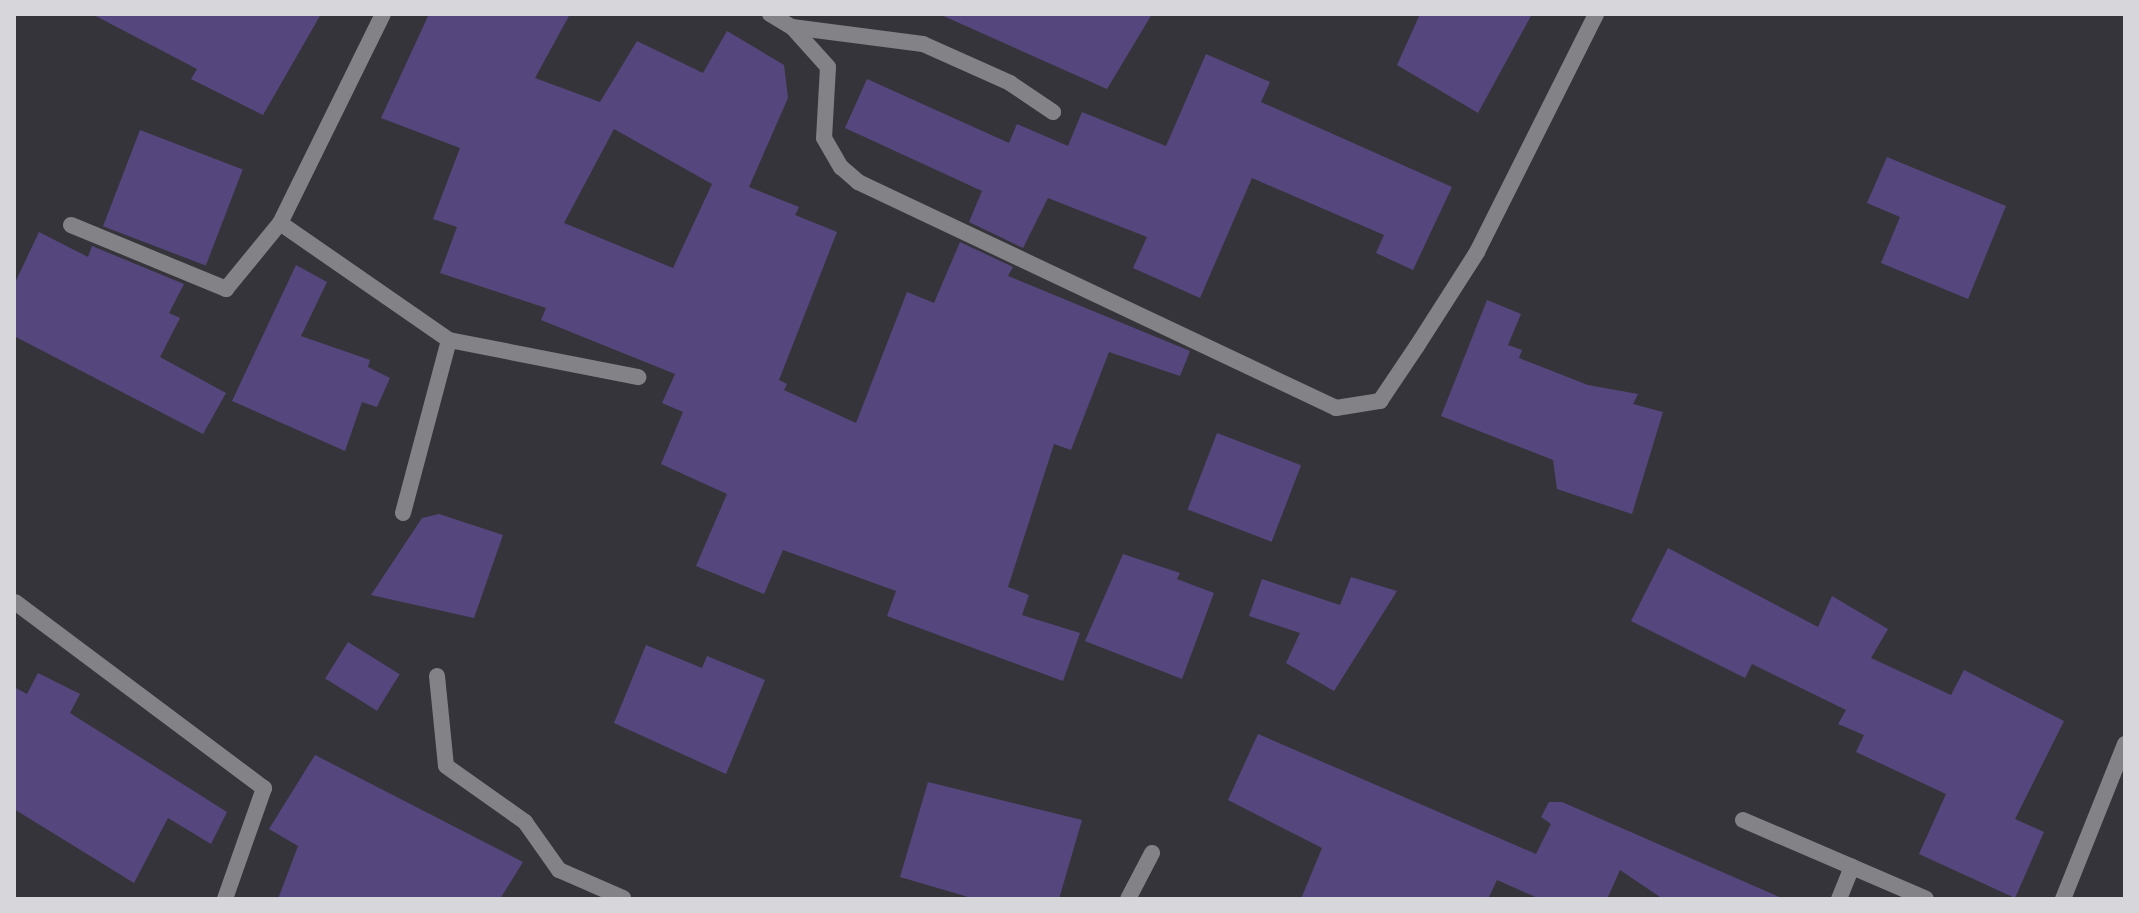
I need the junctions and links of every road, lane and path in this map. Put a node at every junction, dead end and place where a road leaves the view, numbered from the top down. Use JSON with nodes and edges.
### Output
{"nodes":[{"id":1,"x":383,"y":14,"type":"edge"},
{"id":2,"x":770,"y":14,"type":"edge"},
{"id":3,"x":1596,"y":14,"type":"edge"},
{"id":4,"x":792,"y":27,"type":"junction"},
{"id":5,"x":1053,"y":112,"type":"dead end"},
{"id":6,"x":280,"y":223,"type":"junction"},
{"id":7,"x":71,"y":225,"type":"dead end"},
{"id":8,"x":449,"y":340,"type":"junction"},
{"id":9,"x":638,"y":377,"type":"dead end"},
{"id":10,"x":403,"y":513,"type":"dead end"},
{"id":11,"x":15,"y":602,"type":"edge"},
{"id":12,"x":437,"y":676,"type":"dead end"},
{"id":13,"x":2125,"y":744,"type":"edge"},
{"id":14,"x":1743,"y":820,"type":"dead end"},
{"id":15,"x":1152,"y":853,"type":"dead end"},
{"id":16,"x":1852,"y":866,"type":"junction"},
{"id":17,"x":225,"y":899,"type":"edge"},
{"id":18,"x":624,"y":899,"type":"edge"},
{"id":19,"x":1128,"y":899,"type":"edge"},
{"id":20,"x":1839,"y":899,"type":"edge"},
{"id":21,"x":1926,"y":899,"type":"edge"},
{"id":22,"x":2063,"y":899,"type":"edge"}],
"edges":[{"from":1,"to":6,"type":"street"},
{"from":2,"to":4,"type":"street"},
{"from":3,"to":4,"type":"street"},
{"from":4,"to":5,"type":"street"},
{"from":6,"to":7,"type":"street"},
{"from":6,"to":8,"type":"street"},
{"from":8,"to":9,"type":"street"},
{"from":8,"to":10,"type":"street"},
{"from":11,"to":17,"type":"street"},
{"from":12,"to":18,"type":"street"},
{"from":13,"to":22,"type":"street"},
{"from":14,"to":16,"type":"street"},
{"from":15,"to":19,"type":"street"},
{"from":16,"to":20,"type":"street"},
{"from":16,"to":21,"type":"street"}]}
